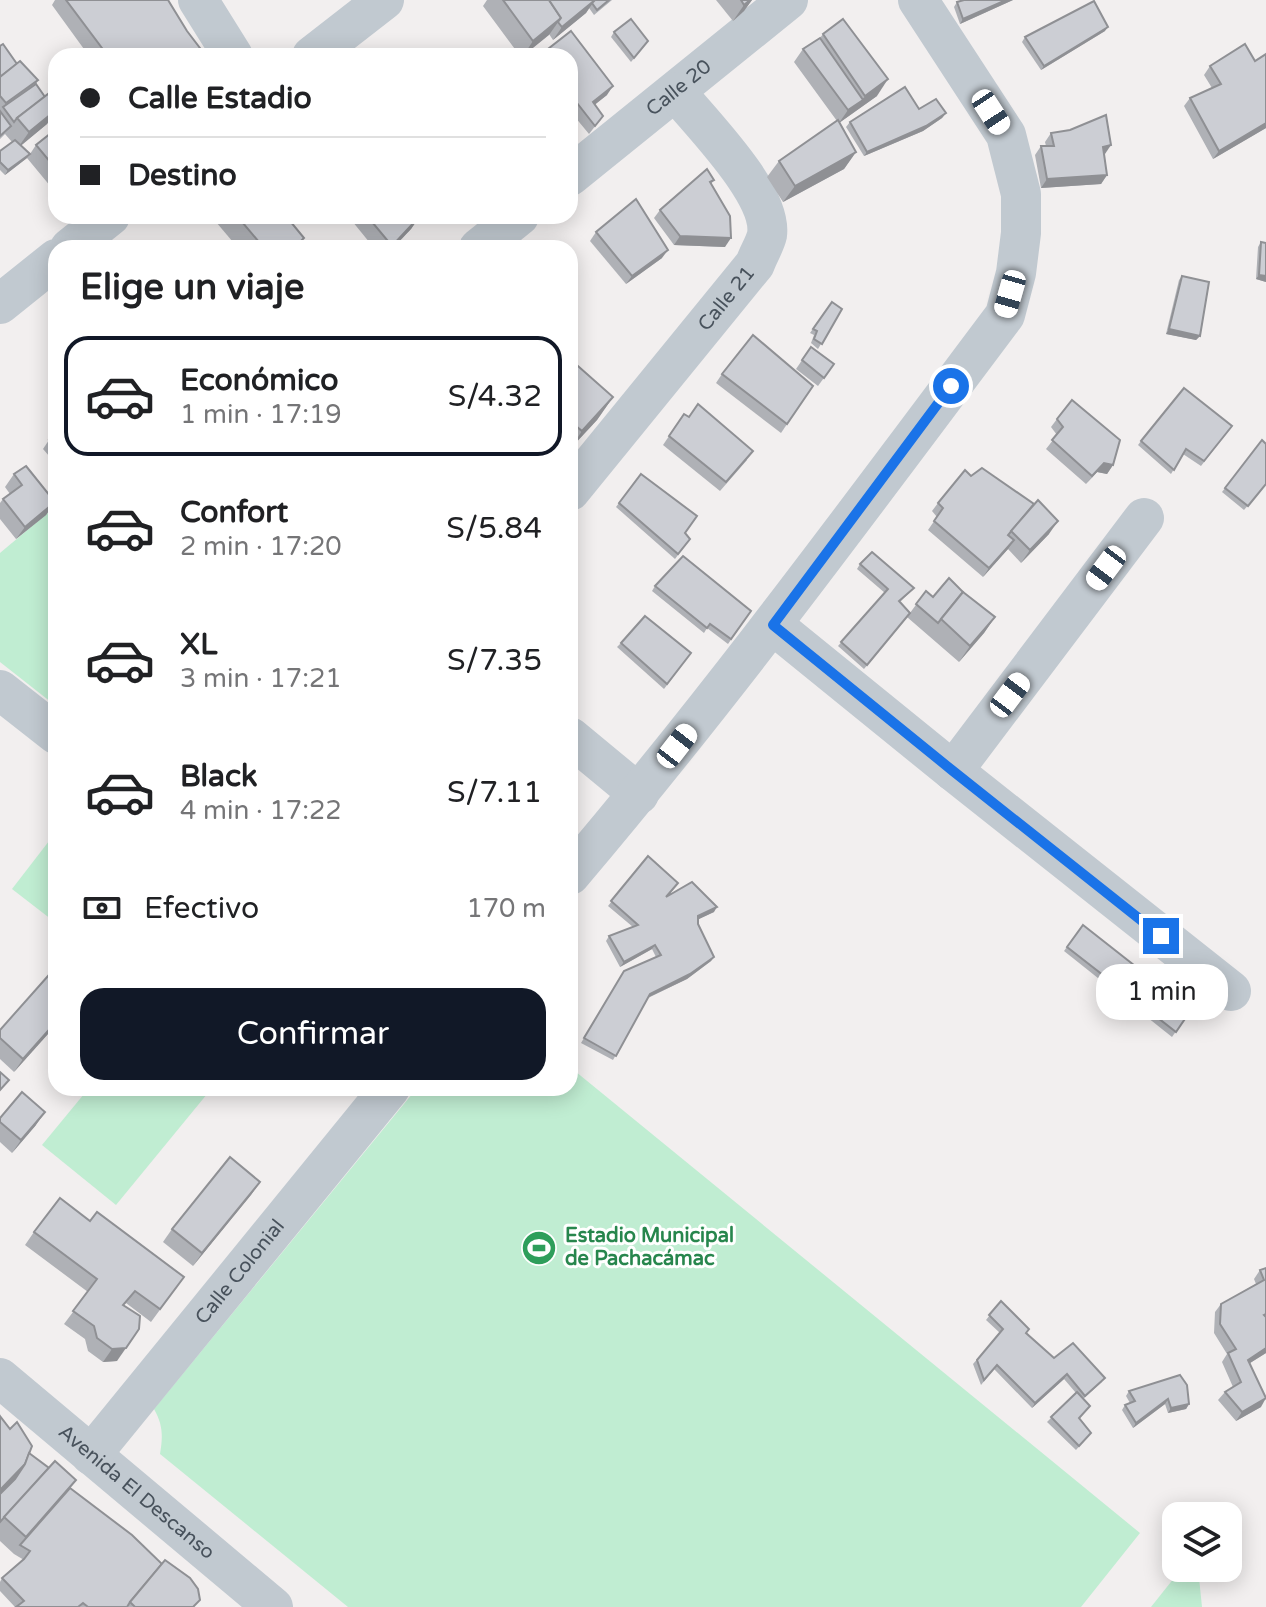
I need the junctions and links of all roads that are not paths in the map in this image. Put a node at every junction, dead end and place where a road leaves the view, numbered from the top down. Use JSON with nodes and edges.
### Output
{"nodes":[{"id":1,"x":198,"y":0,"type":"edge"},
{"id":2,"x":384,"y":0,"type":"edge"},
{"id":3,"x":788,"y":0,"type":"edge"},
{"id":4,"x":918,"y":0,"type":"edge"},
{"id":5,"x":228,"y":48,"type":"edge"},
{"id":6,"x":322,"y":48,"type":"edge"},
{"id":7,"x":676,"y":92,"type":"junction"},
{"id":8,"x":578,"y":170,"type":"edge"},
{"id":9,"x":101,"y":224,"type":"edge"},
{"id":10,"x":509,"y":224,"type":"edge"},
{"id":11,"x":84,"y":240,"type":"edge"},
{"id":12,"x":489,"y":240,"type":"edge"},
{"id":13,"x":48,"y":270,"type":"edge"},
{"id":14,"x":0,"y":304,"type":"edge"},
{"id":15,"x":578,"y":481,"type":"edge"},
{"id":16,"x":1144,"y":518,"type":"dead end"},
{"id":17,"x":773,"y":625,"type":"junction"},
{"id":18,"x":0,"y":690,"type":"edge"},
{"id":19,"x":48,"y":728,"type":"edge"},
{"id":20,"x":578,"y":744,"type":"edge"},
{"id":21,"x":953,"y":771,"type":"junction"},
{"id":22,"x":639,"y":794,"type":"junction"},
{"id":23,"x":578,"y":866,"type":"edge"},
{"id":24,"x":1231,"y":991,"type":"dead end"},
{"id":25,"x":383,"y":1096,"type":"edge"},
{"id":26,"x":0,"y":1378,"type":"edge"},
{"id":27,"x":91,"y":1455,"type":"junction"},
{"id":28,"x":245,"y":1599,"type":"edge"}],
"edges":[{"from":1,"to":5,"type":"street"},
{"from":2,"to":6,"type":"street"},
{"from":3,"to":7,"type":"street","name":"Calle 20"},
{"from":4,"to":17,"type":"street"},
{"from":7,"to":8,"type":"street","name":"Calle 20"},
{"from":7,"to":15,"type":"street","name":"Calle 21"},
{"from":9,"to":11,"type":"street"},
{"from":10,"to":12,"type":"street"},
{"from":13,"to":14,"type":"street"},
{"from":16,"to":21,"type":"street"},
{"from":17,"to":21,"type":"street"},
{"from":17,"to":22,"type":"street"},
{"from":18,"to":19,"type":"street"},
{"from":20,"to":22,"type":"street"},
{"from":21,"to":24,"type":"street"},
{"from":22,"to":23,"type":"street"},
{"from":25,"to":27,"type":"street","name":"Calle Colonial"},
{"from":26,"to":27,"type":"street","name":"Avenida El Descanso"},
{"from":27,"to":28,"type":"street","name":"Avenida El Descanso"}]}
